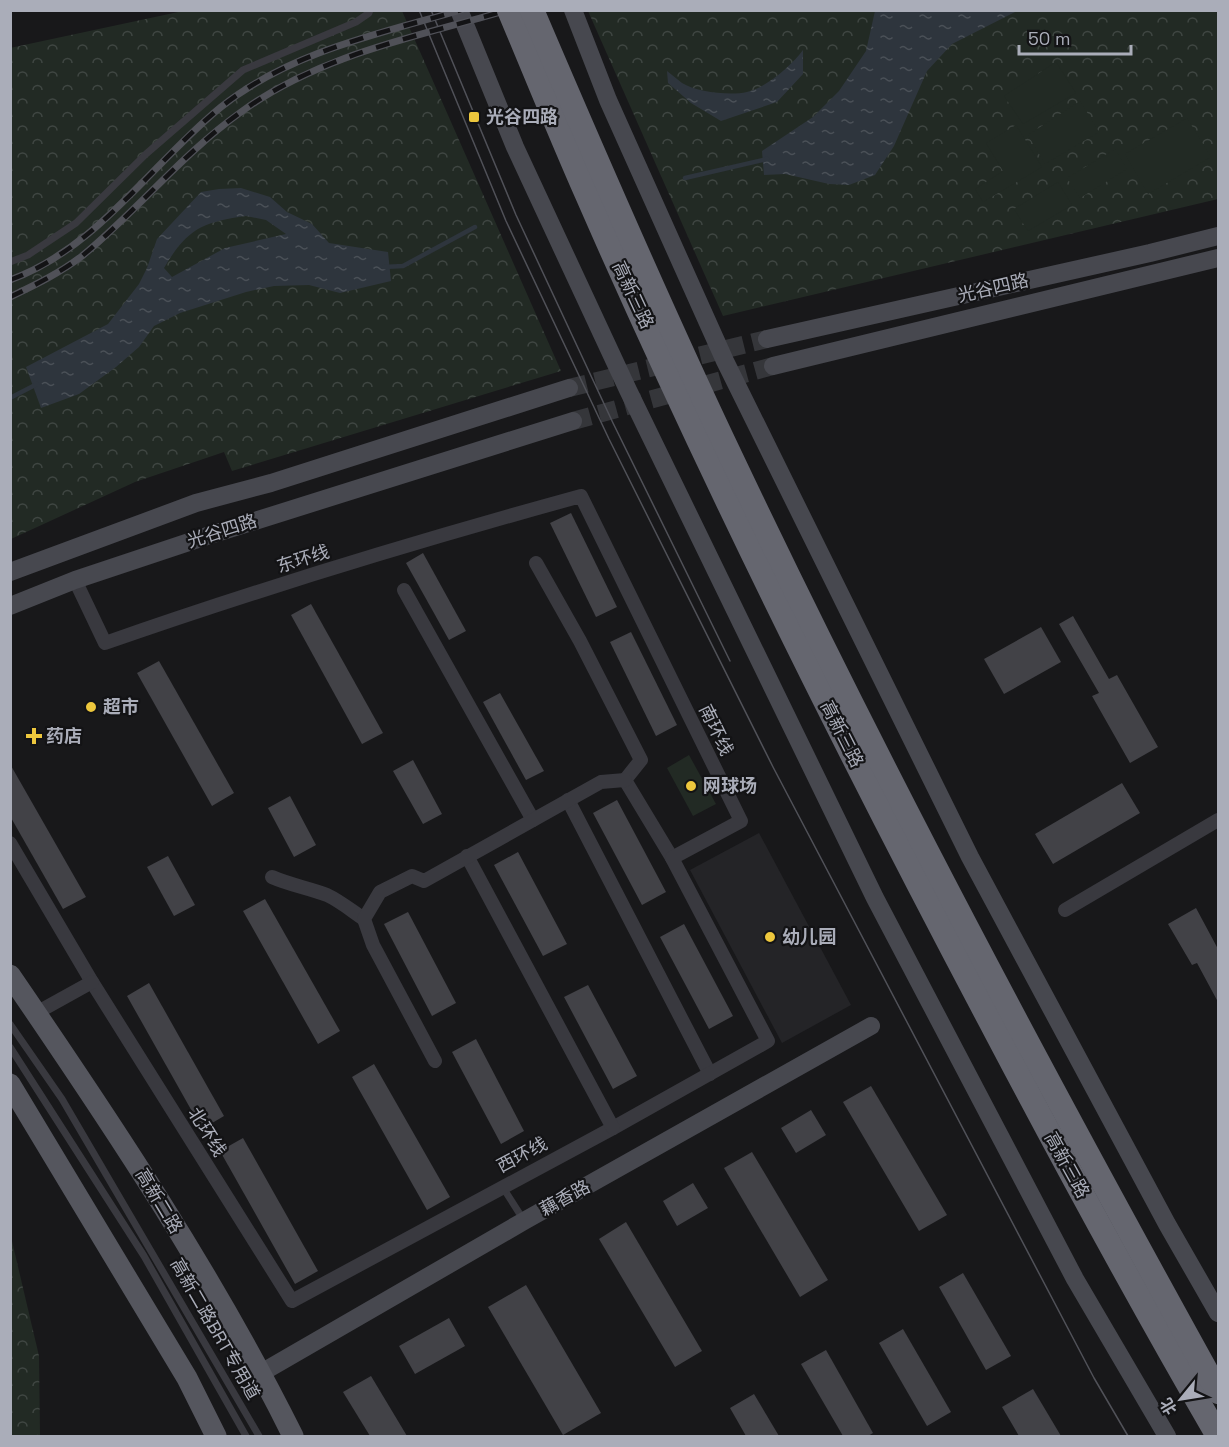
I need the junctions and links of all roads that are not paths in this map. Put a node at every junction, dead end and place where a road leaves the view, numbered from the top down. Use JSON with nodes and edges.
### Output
{"nodes":[{"id":1,"x":370,"y":10,"type":"edge"},
{"id":2,"x":459,"y":10,"type":"edge"},
{"id":3,"x":509,"y":10,"type":"edge"},
{"id":4,"x":532,"y":10,"type":"edge"},
{"id":5,"x":573,"y":10,"type":"edge"},
{"id":6,"x":1218,"y":236,"type":"edge"},
{"id":7,"x":1218,"y":258,"type":"edge"},
{"id":8,"x":10,"y":262,"type":"edge"},
{"id":9,"x":766,"y":339,"type":"tunnel mouth"},
{"id":10,"x":772,"y":366,"type":"tunnel mouth"},
{"id":11,"x":569,"y":388,"type":"tunnel mouth"},
{"id":12,"x":573,"y":421,"type":"tunnel mouth"},
{"id":13,"x":581,"y":496,"type":"joint"},
{"id":14,"x":536,"y":563,"type":"dead end"},
{"id":15,"x":10,"y":572,"type":"edge"},
{"id":16,"x":75,"y":580,"type":"junction"},
{"id":17,"x":404,"y":590,"type":"dead end"},
{"id":18,"x":10,"y":606,"type":"edge"},
{"id":19,"x":625,"y":780,"type":"junction"},
{"id":20,"x":568,"y":800,"type":"junction"},
{"id":21,"x":533,"y":820,"type":"junction"},
{"id":22,"x":1218,"y":820,"type":"edge"},
{"id":23,"x":10,"y":843,"type":"edge"},
{"id":24,"x":467,"y":856,"type":"junction"},
{"id":25,"x":672,"y":858,"type":"junction"},
{"id":26,"x":273,"y":877,"type":"dead end"},
{"id":27,"x":1065,"y":910,"type":"dead end"},
{"id":28,"x":364,"y":919,"type":"junction"},
{"id":29,"x":10,"y":975,"type":"edge"},
{"id":30,"x":92,"y":982,"type":"junction"},
{"id":31,"x":36,"y":1013,"type":"junction"},
{"id":32,"x":10,"y":1024,"type":"edge"},
{"id":33,"x":871,"y":1026,"type":"dead end"},
{"id":34,"x":10,"y":1047,"type":"edge"},
{"id":35,"x":435,"y":1060,"type":"dead end"},
{"id":36,"x":710,"y":1074,"type":"junction"},
{"id":37,"x":10,"y":1084,"type":"edge"},
{"id":38,"x":613,"y":1128,"type":"junction"},
{"id":39,"x":502,"y":1186,"type":"junction"},
{"id":40,"x":524,"y":1221,"type":"junction"},
{"id":41,"x":292,"y":1301,"type":"joint"},
{"id":42,"x":1218,"y":1313,"type":"edge"},
{"id":43,"x":261,"y":1373,"type":"junction"},
{"id":44,"x":1218,"y":1392,"type":"edge"},
{"id":45,"x":216,"y":1437,"type":"edge"},
{"id":46,"x":246,"y":1437,"type":"edge"},
{"id":47,"x":259,"y":1437,"type":"edge"},
{"id":48,"x":293,"y":1437,"type":"edge"},
{"id":49,"x":1167,"y":1437,"type":"edge"},
{"id":50,"x":1218,"y":1437,"type":"edge"}],
"edges":[{"from":1,"to":8,"type":"lane"},
{"from":2,"to":49,"type":"main road"},
{"from":3,"to":50,"type":"highway","name":"高新三路","bridge":true},
{"from":4,"to":44,"type":"highway","name":"高新三路","bridge":true},
{"from":5,"to":42,"type":"main road"},
{"from":6,"to":9,"type":"main road","name":"光谷四路"},
{"from":7,"to":10,"type":"main road","name":"光谷四路"},
{"from":11,"to":15,"type":"main road","name":"光谷四路"},
{"from":12,"to":16,"type":"main road","name":"光谷四路"},
{"from":13,"to":16,"type":"street","name":"东环线"},
{"from":13,"to":25,"type":"street","name":"南环线"},
{"from":14,"to":19,"type":"street"},
{"from":16,"to":18,"type":"main road","name":"光谷四路"},
{"from":17,"to":21,"type":"street"},
{"from":19,"to":20,"type":"street"},
{"from":19,"to":25,"type":"street"},
{"from":20,"to":21,"type":"street"},
{"from":20,"to":36,"type":"street"},
{"from":21,"to":24,"type":"street"},
{"from":22,"to":27,"type":"street"},
{"from":23,"to":30,"type":"street","name":"北环线"},
{"from":24,"to":28,"type":"street"},
{"from":24,"to":38,"type":"street"},
{"from":25,"to":36,"type":"street","name":"西环线"},
{"from":26,"to":28,"type":"street"},
{"from":28,"to":35,"type":"street"},
{"from":29,"to":31,"type":"main road","name":"高新二路"},
{"from":30,"to":31,"type":"street"},
{"from":30,"to":41,"type":"street","name":"北环线"},
{"from":31,"to":43,"type":"main road","name":"高新二路"},
{"from":32,"to":47,"type":"lane","name":"高新二路BRT专用道"},
{"from":33,"to":40,"type":"main road","name":"藕香路"},
{"from":34,"to":46,"type":"lane","name":"高新二路BRT专用道"},
{"from":36,"to":38,"type":"street","name":"西环线"},
{"from":37,"to":45,"type":"main road"},
{"from":38,"to":39,"type":"street","name":"西环线"},
{"from":39,"to":40,"type":"lane"},
{"from":39,"to":41,"type":"street","name":"西环线"},
{"from":40,"to":43,"type":"main road","name":"藕香路"},
{"from":43,"to":48,"type":"main road","name":"高新二路"}]}
